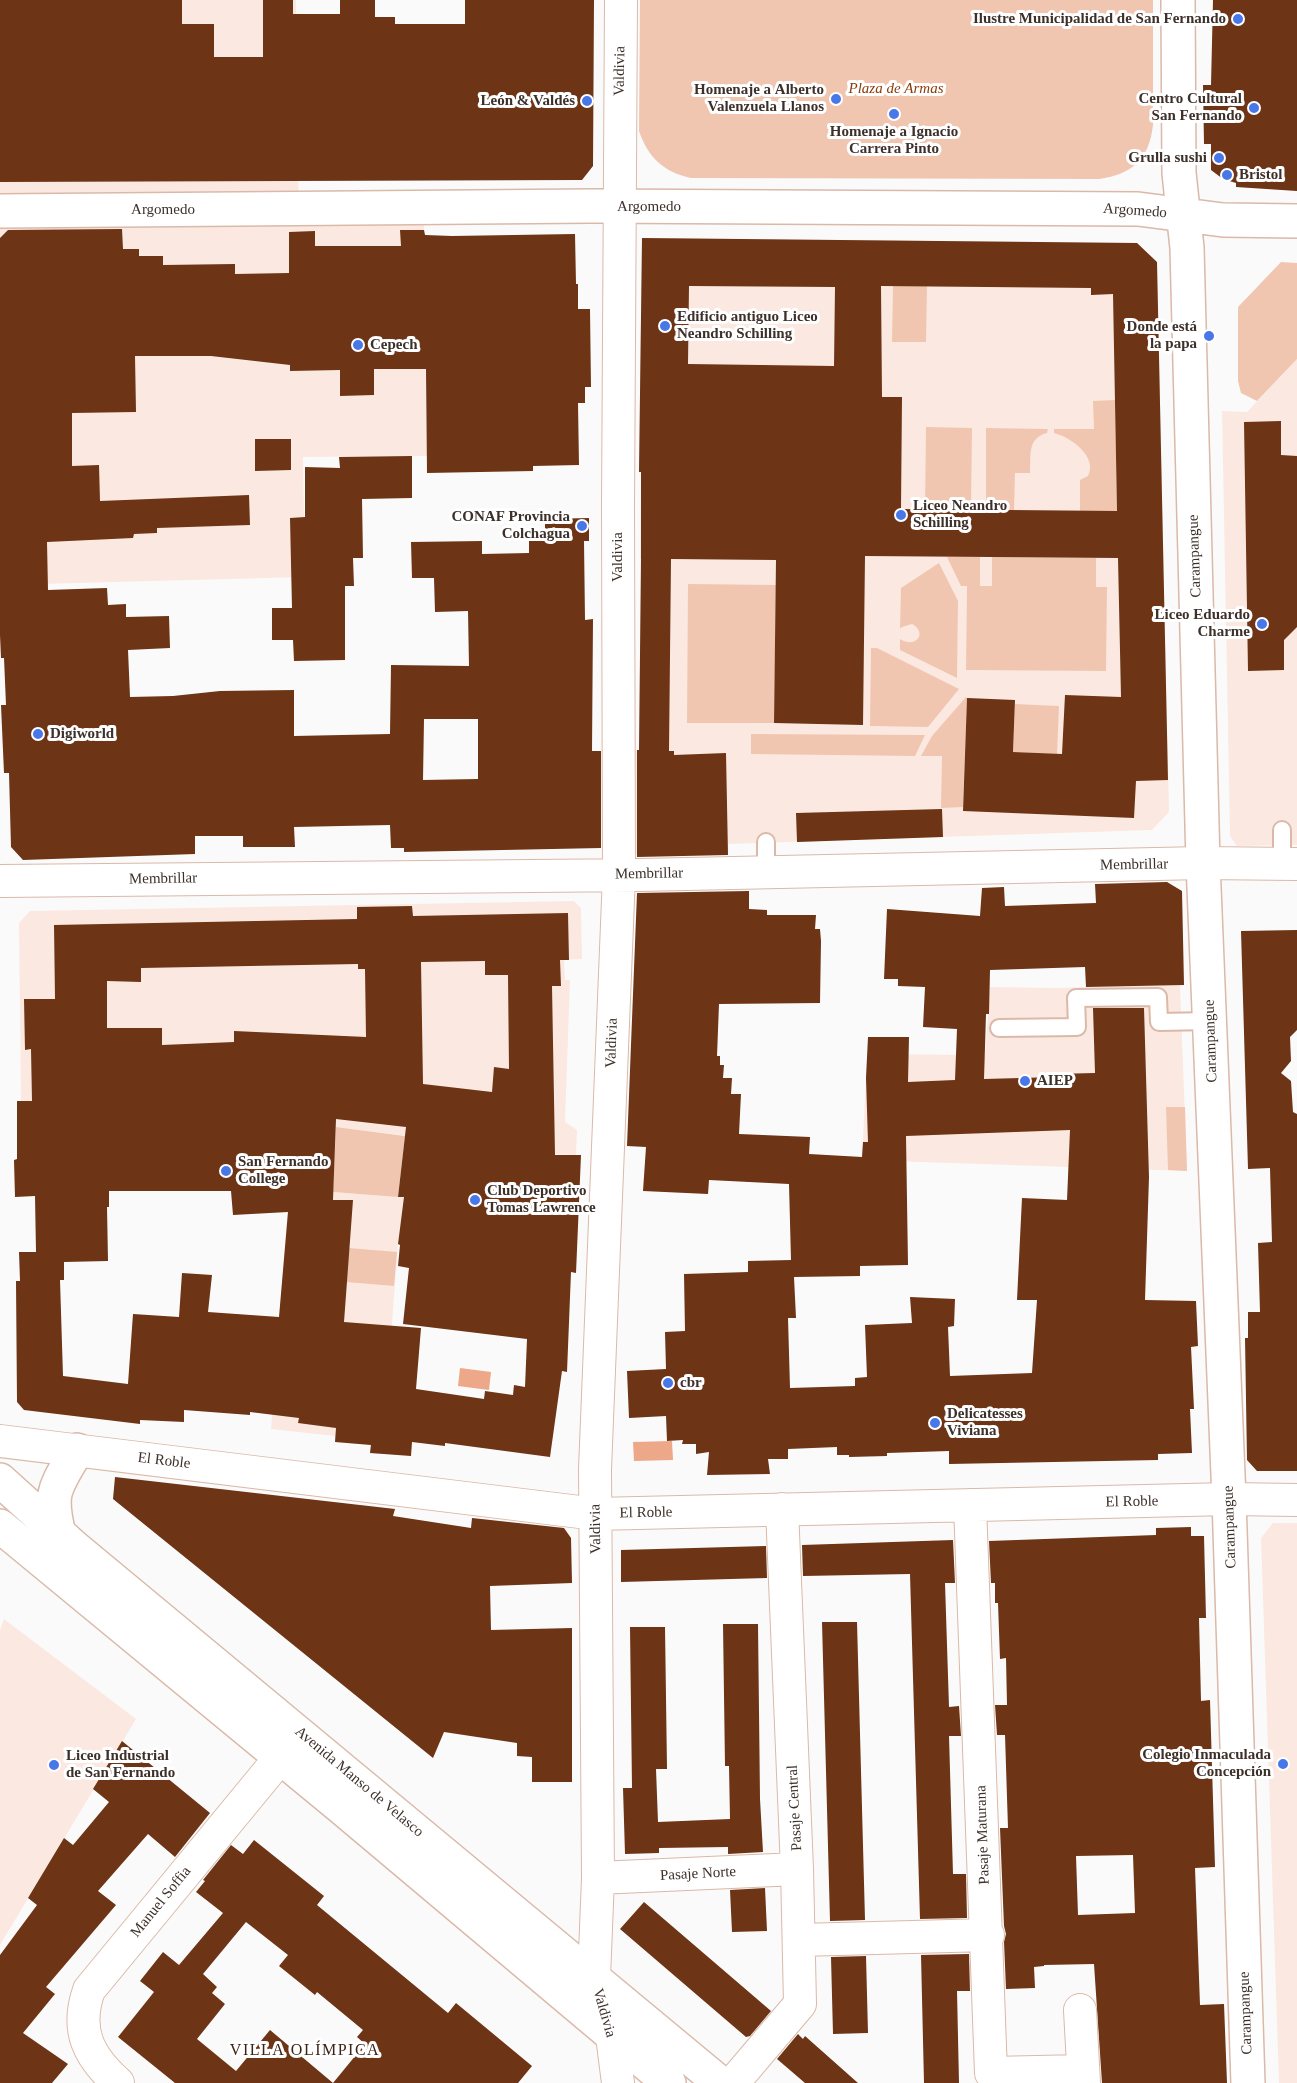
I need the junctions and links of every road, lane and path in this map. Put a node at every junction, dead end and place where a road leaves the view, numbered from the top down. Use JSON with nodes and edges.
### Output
{"nodes":[{"id":1,"x":621,"y":0,"type":"edge"},
{"id":2,"x":1178,"y":0,"type":"edge"},
{"id":3,"x":619,"y":207,"type":"junction"},
{"id":4,"x":0,"y":211,"type":"edge"},
{"id":5,"x":1183,"y":215,"type":"junction"},
{"id":6,"x":1297,"y":221,"type":"edge"},
{"id":7,"x":1282,"y":830,"type":"dead end"},
{"id":8,"x":1203,"y":863,"type":"junction"},
{"id":9,"x":1290,"y":864,"type":"edge"},
{"id":10,"x":619,"y":875,"type":"junction"},
{"id":11,"x":0,"y":880,"type":"edge"},
{"id":12,"x":1210,"y":1021,"type":"junction"},
{"id":13,"x":999,"y":1028,"type":"dead end"},
{"id":14,"x":0,"y":1441,"type":"edge"},
{"id":15,"x":77,"y":1450,"type":"junction"},
{"id":16,"x":0,"y":1480,"type":"edge"},
{"id":17,"x":1229,"y":1499,"type":"junction"},
{"id":18,"x":1297,"y":1500,"type":"edge"},
{"id":19,"x":970,"y":1505,"type":"junction"},
{"id":20,"x":782,"y":1509,"type":"junction"},
{"id":21,"x":596,"y":1514,"type":"junction"},
{"id":22,"x":0,"y":1526,"type":"edge"},
{"id":23,"x":59,"y":1534,"type":"junction"},
{"id":24,"x":290,"y":1745,"type":"junction"},
{"id":25,"x":797,"y":1869,"type":"junction"},
{"id":26,"x":598,"y":1878,"type":"junction"},
{"id":27,"x":988,"y":1935,"type":"junction"},
{"id":28,"x":799,"y":1940,"type":"junction"},
{"id":29,"x":594,"y":1978,"type":"junction"},
{"id":30,"x":1080,"y":2010,"type":"dead end"},
{"id":31,"x":612,"y":2036,"type":"junction"},
{"id":32,"x":1084,"y":2077,"type":"edge"},
{"id":33,"x":118,"y":2083,"type":"edge"},
{"id":34,"x":618,"y":2083,"type":"edge"},
{"id":35,"x":669,"y":2083,"type":"edge"},
{"id":36,"x":720,"y":2083,"type":"edge"},
{"id":37,"x":733,"y":2083,"type":"edge"},
{"id":38,"x":1248,"y":2083,"type":"edge"}],
"edges":[{"from":1,"to":3,"type":"street","name":"Valdivia"},
{"from":2,"to":5,"type":"street","name":"Carampangue"},
{"from":3,"to":4,"type":"street","name":"Argomedo"},
{"from":3,"to":5,"type":"street","name":"Argomedo"},
{"from":3,"to":10,"type":"street","name":"Valdivia"},
{"from":5,"to":6,"type":"street","name":"Argomedo"},
{"from":5,"to":8,"type":"street","name":"Carampangue"},
{"from":7,"to":9,"type":"lane"},
{"from":8,"to":9,"type":"street","name":"Membrillar"},
{"from":8,"to":10,"type":"street","name":"Membrillar"},
{"from":8,"to":12,"type":"street","name":"Carampangue"},
{"from":10,"to":11,"type":"street","name":"Membrillar"},
{"from":10,"to":21,"type":"street","name":"Valdivia"},
{"from":12,"to":13,"type":"lane"},
{"from":12,"to":17,"type":"street","name":"Carampangue"},
{"from":14,"to":15,"type":"street","name":"El Roble"},
{"from":15,"to":21,"type":"street","name":"El Roble"},
{"from":15,"to":23,"type":"street"},
{"from":16,"to":23,"type":"street","name":"Avenida Manso de Velasco"},
{"from":17,"to":18,"type":"street","name":"El Roble"},
{"from":17,"to":19,"type":"street","name":"El Roble"},
{"from":17,"to":38,"type":"street","name":"Carampangue"},
{"from":19,"to":20,"type":"street","name":"El Roble"},
{"from":19,"to":27,"type":"street","name":"Pasaje Maturana"},
{"from":20,"to":21,"type":"street","name":"El Roble"},
{"from":20,"to":25,"type":"street","name":"Pasaje Central"},
{"from":21,"to":26,"type":"street","name":"Valdivia"},
{"from":22,"to":24,"type":"street","name":"Avenida Manso de Velasco"},
{"from":23,"to":24,"type":"street","name":"Avenida Manso de Velasco"},
{"from":24,"to":29,"type":"street","name":"Avenida Manso de Velasco"},
{"from":24,"to":31,"type":"street","name":"Avenida Manso de Velasco"},
{"from":24,"to":33,"type":"street","name":"Manuel Soffia"},
{"from":25,"to":26,"type":"street","name":"Pasaje Norte"},
{"from":25,"to":28,"type":"street","name":"Pasaje Central"},
{"from":26,"to":29,"type":"street","name":"Valdivia"},
{"from":27,"to":28,"type":"street"},
{"from":27,"to":32,"type":"street","name":"Pasaje Maturana"},
{"from":28,"to":37,"type":"street","name":"Pasaje Central"},
{"from":29,"to":31,"type":"street","name":"Valdivia"},
{"from":29,"to":36,"type":"street","name":"Avenida Manso de Velasco"},
{"from":30,"to":32,"type":"street","name":"Pasaje Maturana"},
{"from":31,"to":34,"type":"street","name":"Valdivia"},
{"from":31,"to":35,"type":"street","name":"Avenida Manso de Velasco"}]}
